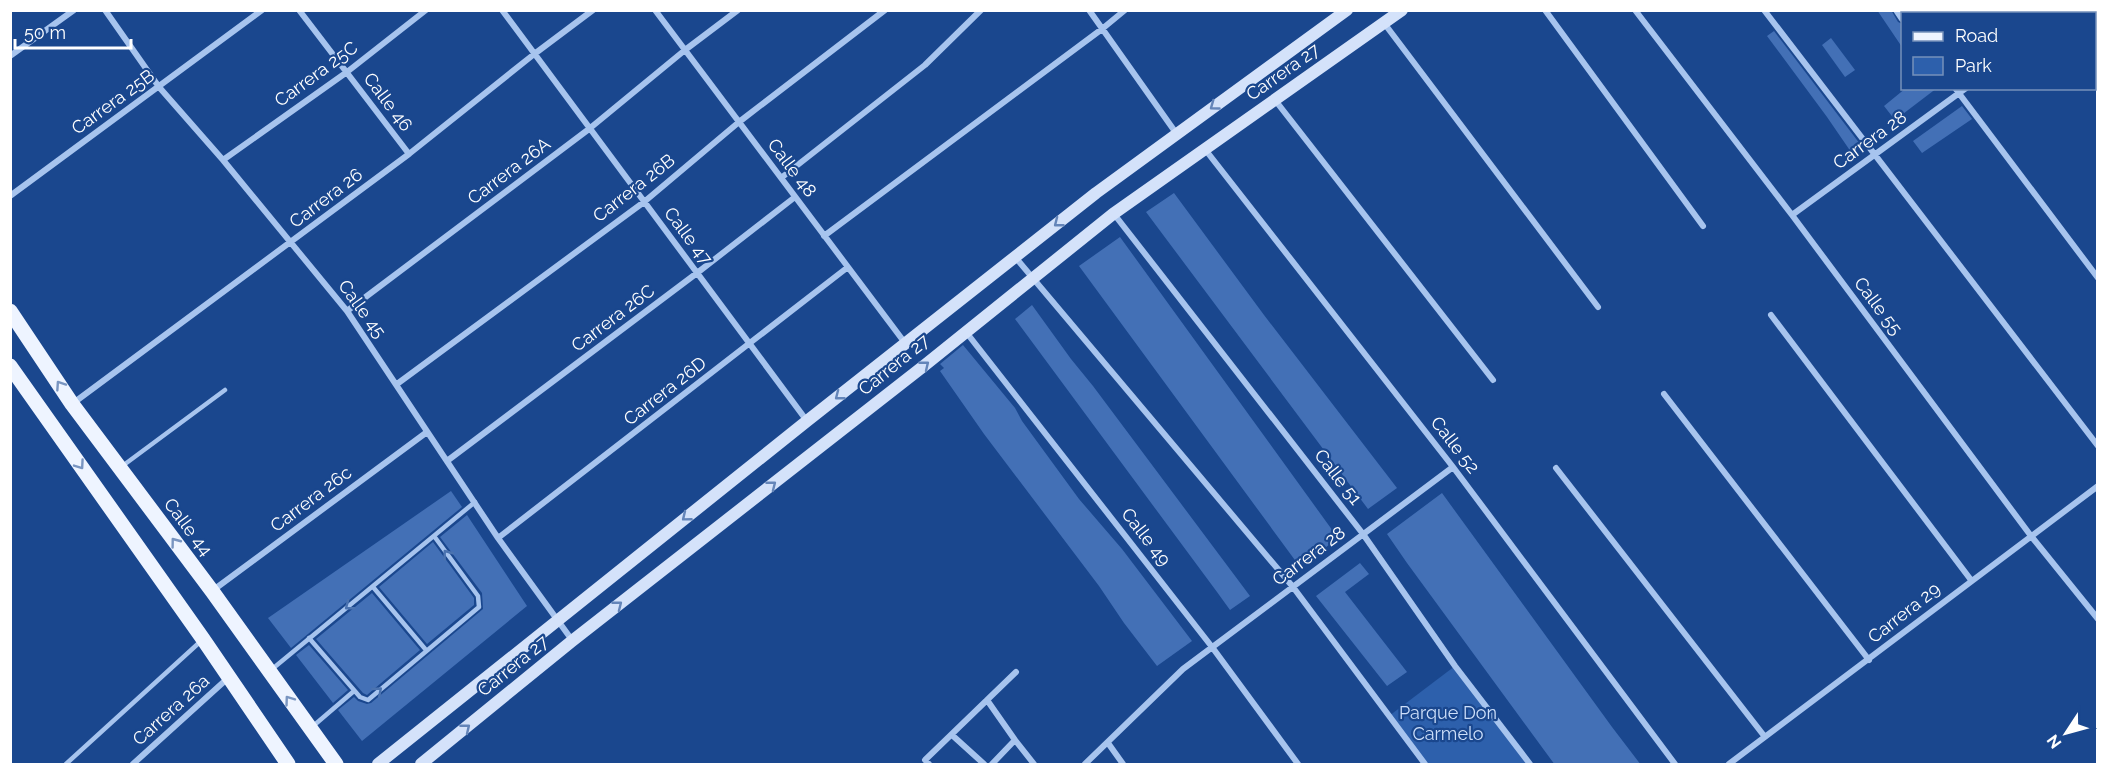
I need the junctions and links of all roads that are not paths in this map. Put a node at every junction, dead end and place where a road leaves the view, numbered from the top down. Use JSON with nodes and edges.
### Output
{"nodes":[{"id":1,"x":74,"y":10,"type":"edge"},
{"id":2,"x":105,"y":10,"type":"edge"},
{"id":3,"x":262,"y":10,"type":"edge"},
{"id":4,"x":299,"y":10,"type":"edge"},
{"id":5,"x":426,"y":10,"type":"edge"},
{"id":6,"x":502,"y":10,"type":"edge"},
{"id":7,"x":593,"y":10,"type":"edge"},
{"id":8,"x":656,"y":10,"type":"edge"},
{"id":9,"x":738,"y":10,"type":"edge"},
{"id":10,"x":885,"y":10,"type":"edge"},
{"id":11,"x":981,"y":10,"type":"edge"},
{"id":12,"x":1089,"y":10,"type":"edge"},
{"id":13,"x":1125,"y":10,"type":"edge"},
{"id":14,"x":1347,"y":10,"type":"edge"},
{"id":15,"x":1402,"y":10,"type":"edge"},
{"id":16,"x":1545,"y":10,"type":"edge"},
{"id":17,"x":1635,"y":10,"type":"edge"},
{"id":18,"x":1764,"y":10,"type":"edge"},
{"id":19,"x":1384,"y":23,"type":"junction"},
{"id":20,"x":1102,"y":29,"type":"junction"},
{"id":21,"x":685,"y":50,"type":"junction"},
{"id":22,"x":533,"y":55,"type":"junction"},
{"id":23,"x":10,"y":56,"type":"edge"},
{"id":24,"x":347,"y":72,"type":"junction"},
{"id":25,"x":159,"y":87,"type":"junction"},
{"id":26,"x":1957,"y":91,"type":"edge"},
{"id":27,"x":1275,"y":99,"type":"junction"},
{"id":28,"x":739,"y":122,"type":"junction"},
{"id":29,"x":589,"y":129,"type":"junction"},
{"id":30,"x":1176,"y":133,"type":"junction"},
{"id":31,"x":1204,"y":148,"type":"junction"},
{"id":32,"x":409,"y":154,"type":"junction"},
{"id":33,"x":1874,"y":155,"type":"junction"},
{"id":34,"x":224,"y":160,"type":"junction"},
{"id":35,"x":781,"y":178,"type":"junction"},
{"id":36,"x":10,"y":196,"type":"edge"},
{"id":37,"x":795,"y":197,"type":"junction"},
{"id":38,"x":644,"y":202,"type":"junction"},
{"id":39,"x":1113,"y":214,"type":"junction"},
{"id":40,"x":1792,"y":215,"type":"junction"},
{"id":41,"x":1703,"y":226,"type":"dead end"},
{"id":42,"x":824,"y":236,"type":"junction"},
{"id":43,"x":291,"y":242,"type":"junction"},
{"id":44,"x":1015,"y":256,"type":"junction"},
{"id":45,"x":848,"y":267,"type":"junction"},
{"id":46,"x":697,"y":273,"type":"junction"},
{"id":47,"x":2097,"y":278,"type":"edge"},
{"id":48,"x":1032,"y":279,"type":"junction"},
{"id":49,"x":1598,"y":307,"type":"dead end"},
{"id":50,"x":346,"y":311,"type":"junction"},
{"id":51,"x":10,"y":312,"type":"edge"},
{"id":52,"x":1771,"y":315,"type":"dead end"},
{"id":53,"x":965,"y":331,"type":"junction"},
{"id":54,"x":905,"y":343,"type":"junction"},
{"id":55,"x":750,"y":344,"type":"junction"},
{"id":56,"x":12,"y":373,"type":"edge"},
{"id":57,"x":1493,"y":380,"type":"dead end"},
{"id":58,"x":397,"y":384,"type":"junction"},
{"id":59,"x":225,"y":390,"type":"dead end"},
{"id":60,"x":1664,"y":394,"type":"dead end"},
{"id":61,"x":72,"y":404,"type":"junction"},
{"id":62,"x":807,"y":421,"type":"junction"},
{"id":63,"x":427,"y":432,"type":"junction"},
{"id":64,"x":2097,"y":446,"type":"edge"},
{"id":65,"x":447,"y":461,"type":"junction"},
{"id":66,"x":1453,"y":467,"type":"junction"},
{"id":67,"x":120,"y":468,"type":"junction"},
{"id":68,"x":1556,"y":468,"type":"dead end"},
{"id":69,"x":2097,"y":486,"type":"edge"},
{"id":70,"x":475,"y":502,"type":"junction"},
{"id":71,"x":1363,"y":534,"type":"junction"},
{"id":72,"x":434,"y":536,"type":"junction"},
{"id":73,"x":2031,"y":536,"type":"junction"},
{"id":74,"x":498,"y":538,"type":"junction"},
{"id":75,"x":1971,"y":580,"type":"junction"},
{"id":76,"x":373,"y":587,"type":"junction"},
{"id":77,"x":1293,"y":587,"type":"junction"},
{"id":78,"x":212,"y":591,"type":"junction"},
{"id":79,"x":2097,"y":619,"type":"edge"},
{"id":80,"x":557,"y":620,"type":"junction"},
{"id":81,"x":309,"y":638,"type":"junction"},
{"id":82,"x":203,"y":639,"type":"junction"},
{"id":83,"x":573,"y":641,"type":"junction"},
{"id":84,"x":1212,"y":647,"type":"junction"},
{"id":85,"x":426,"y":650,"type":"junction"},
{"id":86,"x":1869,"y":660,"type":"junction"},
{"id":87,"x":269,"y":672,"type":"junction"},
{"id":88,"x":1016,"y":672,"type":"dead end"},
{"id":89,"x":228,"y":677,"type":"junction"},
{"id":90,"x":354,"y":692,"type":"junction"},
{"id":91,"x":987,"y":700,"type":"junction"},
{"id":92,"x":310,"y":729,"type":"junction"},
{"id":93,"x":952,"y":735,"type":"junction"},
{"id":94,"x":1766,"y":737,"type":"junction"},
{"id":95,"x":1015,"y":740,"type":"junction"},
{"id":96,"x":1108,"y":742,"type":"junction"},
{"id":97,"x":66,"y":765,"type":"edge"},
{"id":98,"x":133,"y":765,"type":"edge"},
{"id":99,"x":288,"y":765,"type":"edge"},
{"id":100,"x":336,"y":765,"type":"edge"},
{"id":101,"x":378,"y":765,"type":"edge"},
{"id":102,"x":421,"y":765,"type":"edge"},
{"id":103,"x":929,"y":765,"type":"edge"},
{"id":104,"x":984,"y":765,"type":"edge"},
{"id":105,"x":992,"y":765,"type":"edge"},
{"id":106,"x":1034,"y":765,"type":"edge"},
{"id":107,"x":1085,"y":765,"type":"edge"},
{"id":108,"x":1123,"y":765,"type":"edge"},
{"id":109,"x":1298,"y":765,"type":"edge"},
{"id":110,"x":1425,"y":765,"type":"edge"},
{"id":111,"x":1530,"y":765,"type":"edge"},
{"id":112,"x":1675,"y":765,"type":"edge"},
{"id":113,"x":1729,"y":765,"type":"edge"}],
"edges":[{"from":1,"to":23,"type":"street"},
{"from":2,"to":25,"type":"street","name":"Calle 45"},
{"from":3,"to":25,"type":"street","name":"Carrera 25B"},
{"from":4,"to":24,"type":"street","name":"Calle 46"},
{"from":5,"to":24,"type":"street","name":"Carrera 25C"},
{"from":6,"to":22,"type":"street","name":"Calle 47"},
{"from":7,"to":22,"type":"street","name":"Carrera 26"},
{"from":8,"to":21,"type":"street","name":"Calle 48"},
{"from":9,"to":21,"type":"street","name":"Carrera 26A"},
{"from":10,"to":28,"type":"street","name":"Carrera 26B"},
{"from":11,"to":35,"type":"street"},
{"from":12,"to":20,"type":"street"},
{"from":13,"to":20,"type":"street"},
{"from":14,"to":30,"type":"street","name":"Carrera 27","one_way":true},
{"from":15,"to":19,"type":"street","name":"Carrera 27"},
{"from":16,"to":41,"type":"street"},
{"from":17,"to":40,"type":"street","name":"Calle 55"},
{"from":18,"to":33,"type":"street"},
{"from":19,"to":27,"type":"street","name":"Carrera 27"},
{"from":19,"to":49,"type":"street"},
{"from":20,"to":30,"type":"street"},
{"from":20,"to":42,"type":"street"},
{"from":21,"to":28,"type":"street","name":"Calle 48"},
{"from":21,"to":29,"type":"street","name":"Carrera 26A"},
{"from":22,"to":29,"type":"street","name":"Calle 47"},
{"from":22,"to":32,"type":"street","name":"Carrera 26"},
{"from":24,"to":32,"type":"street","name":"Calle 46"},
{"from":24,"to":34,"type":"street","name":"Carrera 25C"},
{"from":25,"to":34,"type":"street","name":"Calle 45"},
{"from":25,"to":36,"type":"street","name":"Carrera 25B"},
{"from":26,"to":33,"type":"street","name":"Carrera 28"},
{"from":26,"to":47,"type":"street"},
{"from":27,"to":31,"type":"street","name":"Carrera 27"},
{"from":27,"to":57,"type":"street"},
{"from":28,"to":35,"type":"street","name":"Calle 48"},
{"from":28,"to":38,"type":"street","name":"Carrera 26B"},
{"from":29,"to":38,"type":"street","name":"Calle 47"},
{"from":29,"to":50,"type":"street","name":"Carrera 26A"},
{"from":30,"to":44,"type":"street","name":"Carrera 27","one_way":true},
{"from":31,"to":39,"type":"street","name":"Carrera 27"},
{"from":31,"to":66,"type":"street","name":"Calle 52"},
{"from":32,"to":43,"type":"street","name":"Carrera 26"},
{"from":33,"to":40,"type":"street","name":"Carrera 28"},
{"from":33,"to":64,"type":"street"},
{"from":34,"to":43,"type":"street","name":"Calle 45"},
{"from":35,"to":37,"type":"street","name":"Calle 48"},
{"from":37,"to":42,"type":"street","name":"Calle 48"},
{"from":37,"to":46,"type":"street","name":"Carrera 26C"},
{"from":38,"to":46,"type":"street","name":"Calle 47"},
{"from":38,"to":58,"type":"street","name":"Carrera 26B"},
{"from":39,"to":48,"type":"street","name":"Carrera 27"},
{"from":39,"to":71,"type":"street","name":"Calle 51"},
{"from":40,"to":73,"type":"street","name":"Calle 55"},
{"from":42,"to":45,"type":"street","name":"Calle 48"},
{"from":43,"to":50,"type":"street","name":"Calle 45"},
{"from":43,"to":61,"type":"street","name":"Carrera 26"},
{"from":44,"to":48,"type":"street"},
{"from":44,"to":54,"type":"street","name":"Carrera 27"},
{"from":45,"to":54,"type":"street","name":"Calle 48"},
{"from":45,"to":55,"type":"street","name":"Carrera 26D"},
{"from":46,"to":55,"type":"street","name":"Calle 47"},
{"from":46,"to":65,"type":"street","name":"Carrera 26C"},
{"from":48,"to":53,"type":"street","name":"Carrera 27"},
{"from":48,"to":77,"type":"street"},
{"from":50,"to":58,"type":"street","name":"Calle 45"},
{"from":61,"to":51,"type":"main road","name":"Calle 44","one_way":true},
{"from":52,"to":75,"type":"street"},
{"from":83,"to":53,"type":"street","name":"Carrera 27","one_way":true},
{"from":53,"to":84,"type":"street","name":"Calle 49"},
{"from":54,"to":62,"type":"street","name":"Carrera 27","one_way":true},
{"from":55,"to":62,"type":"street","name":"Calle 47"},
{"from":55,"to":74,"type":"street","name":"Carrera 26D"},
{"from":56,"to":82,"type":"main road","one_way":true},
{"from":58,"to":63,"type":"street","name":"Calle 45"},
{"from":59,"to":67,"type":"lane"},
{"from":60,"to":86,"type":"street"},
{"from":61,"to":67,"type":"main road","name":"Calle 44"},
{"from":62,"to":80,"type":"street","name":"Carrera 27","one_way":true},
{"from":63,"to":65,"type":"street","name":"Calle 45"},
{"from":63,"to":78,"type":"street","name":"Carrera 26c"},
{"from":65,"to":70,"type":"street","name":"Calle 45"},
{"from":66,"to":71,"type":"street","name":"Carrera 28"},
{"from":66,"to":112,"type":"street","name":"Calle 52"},
{"from":78,"to":67,"type":"main road","name":"Calle 44","one_way":true},
{"from":68,"to":94,"type":"street"},
{"from":69,"to":73,"type":"street","name":"Carrera 29"},
{"from":70,"to":72,"type":"lane"},
{"from":70,"to":74,"type":"street","name":"Calle 45"},
{"from":71,"to":77,"type":"street","name":"Carrera 28"},
{"from":71,"to":111,"type":"street","name":"Calle 51"},
{"from":72,"to":76,"type":"lane"},
{"from":85,"to":72,"type":"lane","one_way":true},
{"from":73,"to":75,"type":"street","name":"Carrera 29"},
{"from":73,"to":79,"type":"street","name":"Calle 55"},
{"from":74,"to":80,"type":"street","name":"Calle 45"},
{"from":75,"to":86,"type":"street","name":"Carrera 29"},
{"from":76,"to":81,"type":"lane","one_way":true},
{"from":76,"to":85,"type":"lane"},
{"from":77,"to":84,"type":"street","name":"Carrera 28"},
{"from":77,"to":110,"type":"street"},
{"from":78,"to":87,"type":"main road","name":"Calle 44"},
{"from":80,"to":83,"type":"street","name":"Calle 45"},
{"from":80,"to":101,"type":"street","name":"Carrera 27"},
{"from":81,"to":87,"type":"lane"},
{"from":81,"to":90,"type":"lane"},
{"from":82,"to":89,"type":"main road"},
{"from":82,"to":97,"type":"lane"},
{"from":102,"to":83,"type":"street","name":"Carrera 27","one_way":true},
{"from":84,"to":96,"type":"street","name":"Carrera 28"},
{"from":84,"to":109,"type":"street","name":"Calle 49"},
{"from":90,"to":85,"type":"lane","one_way":true},
{"from":86,"to":94,"type":"street","name":"Carrera 29"},
{"from":92,"to":87,"type":"main road","name":"Calle 44","one_way":true},
{"from":88,"to":91,"type":"street"},
{"from":89,"to":98,"type":"street","name":"Carrera 26a"},
{"from":89,"to":99,"type":"main road"},
{"from":90,"to":92,"type":"lane"},
{"from":91,"to":93,"type":"street"},
{"from":91,"to":95,"type":"street"},
{"from":92,"to":100,"type":"main road","name":"Calle 44"},
{"from":93,"to":103,"type":"street"},
{"from":93,"to":104,"type":"street"},
{"from":94,"to":113,"type":"street","name":"Carrera 29"},
{"from":95,"to":105,"type":"street"},
{"from":95,"to":106,"type":"street"},
{"from":96,"to":107,"type":"street","name":"Carrera 28"},
{"from":96,"to":108,"type":"street"}]}
